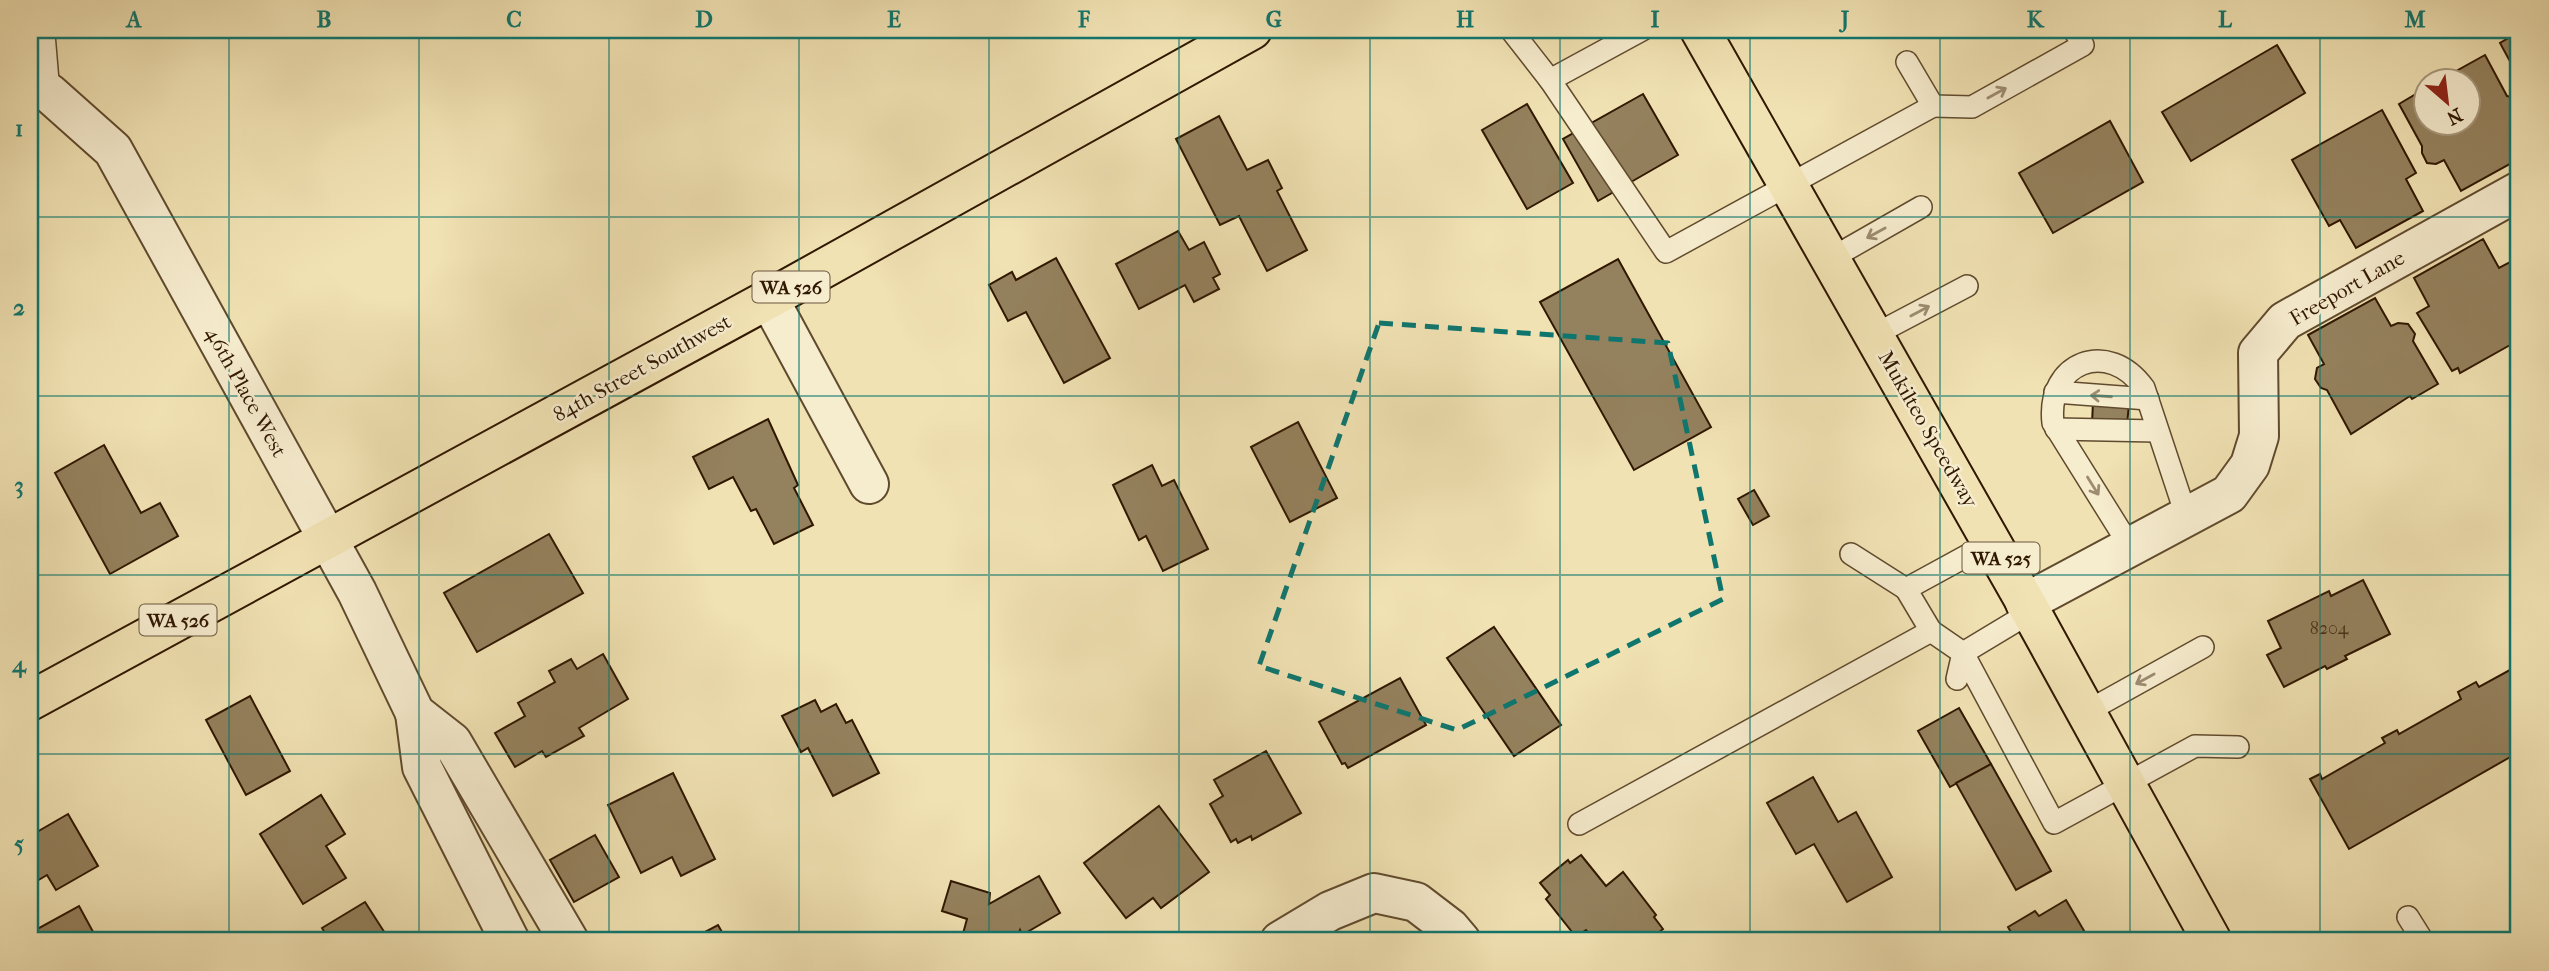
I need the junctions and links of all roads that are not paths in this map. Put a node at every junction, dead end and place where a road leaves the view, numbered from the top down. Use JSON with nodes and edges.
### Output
{"nodes":[{"id":1,"x":41,"y":30,"type":"edge"},
{"id":2,"x":1511,"y":30,"type":"edge"},
{"id":3,"x":1642,"y":30,"type":"edge"},
{"id":4,"x":1700,"y":30,"type":"edge"},
{"id":5,"x":2074,"y":30,"type":"edge"},
{"id":6,"x":1243,"y":32,"type":"edge"},
{"id":7,"x":1907,"y":62,"type":"dead end"},
{"id":8,"x":1550,"y":80,"type":"junction"},
{"id":9,"x":49,"y":93,"type":"joint"},
{"id":10,"x":1933,"y":106,"type":"junction"},
{"id":11,"x":1789,"y":186,"type":"junction"},
{"id":12,"x":2519,"y":191,"type":"edge"},
{"id":13,"x":1921,"y":208,"type":"dead end"},
{"id":14,"x":1830,"y":259,"type":"junction"},
{"id":15,"x":1966,"y":286,"type":"dead end"},
{"id":16,"x":769,"y":299,"type":"junction"},
{"id":17,"x":1874,"y":335,"type":"junction"},
{"id":18,"x":2055,"y":392,"type":"junction"},
{"id":19,"x":2148,"y":399,"type":"junction"},
{"id":20,"x":2056,"y":429,"type":"junction"},
{"id":21,"x":2157,"y":431,"type":"junction"},
{"id":22,"x":869,"y":484,"type":"dead end"},
{"id":23,"x":2187,"y":518,"type":"junction"},
{"id":24,"x":327,"y":540,"type":"junction"},
{"id":25,"x":1992,"y":542,"type":"junction"},
{"id":26,"x":2131,"y":548,"type":"junction"},
{"id":27,"x":1851,"y":554,"type":"dead end"},
{"id":28,"x":1906,"y":589,"type":"junction"},
{"id":29,"x":2028,"y":607,"type":"junction"},
{"id":30,"x":1931,"y":631,"type":"junction"},
{"id":31,"x":2203,"y":647,"type":"dead end"},
{"id":32,"x":1963,"y":653,"type":"junction"},
{"id":33,"x":1957,"y":679,"type":"dead end"},
{"id":34,"x":30,"y":701,"type":"edge"},
{"id":35,"x":2086,"y":712,"type":"junction"},
{"id":36,"x":415,"y":713,"type":"junction"},
{"id":37,"x":2238,"y":747,"type":"dead end"},
{"id":38,"x":2125,"y":783,"type":"junction"},
{"id":39,"x":1579,"y":824,"type":"dead end"},
{"id":40,"x":2408,"y":917,"type":"dead end"},
{"id":41,"x":510,"y":941,"type":"edge"},
{"id":42,"x":569,"y":941,"type":"edge"},
{"id":43,"x":1280,"y":941,"type":"edge"},
{"id":44,"x":1461,"y":941,"type":"edge"},
{"id":45,"x":2213,"y":941,"type":"edge"},
{"id":46,"x":2423,"y":941,"type":"edge"}],
"edges":[{"from":1,"to":9,"type":"lane"},
{"from":2,"to":8,"type":"lane"},
{"from":3,"to":8,"type":"lane"},
{"from":4,"to":11,"type":"main road","name":"Mukilteo Speedway","number":"WA 525"},
{"from":10,"to":5,"type":"lane","one_way":true},
{"from":6,"to":16,"type":"main road","name":"84th Street Southwest","number":"WA 526"},
{"from":7,"to":10,"type":"lane"},
{"from":8,"to":11,"type":"lane"},
{"from":9,"to":24,"type":"street","name":"46th Place West"},
{"from":10,"to":11,"type":"lane"},
{"from":11,"to":14,"type":"main road","name":"Mukilteo Speedway","number":"WA 525"},
{"from":12,"to":23,"type":"street","name":"Freeport Lane"},
{"from":13,"to":14,"type":"lane","one_way":true},
{"from":14,"to":17,"type":"main road","name":"Mukilteo Speedway","number":"WA 525"},
{"from":17,"to":15,"type":"lane","one_way":true},
{"from":16,"to":22,"type":"street"},
{"from":16,"to":24,"type":"main road","name":"84th Street Southwest","number":"WA 526"},
{"from":17,"to":25,"type":"main road","name":"Mukilteo Speedway","number":"WA 525"},
{"from":19,"to":18,"type":"lane","one_way":true},
{"from":18,"to":19,"type":"lane"},
{"from":18,"to":20,"type":"lane"},
{"from":19,"to":21,"type":"lane"},
{"from":20,"to":21,"type":"lane"},
{"from":20,"to":26,"type":"lane","one_way":true},
{"from":21,"to":23,"type":"lane"},
{"from":23,"to":26,"type":"street","name":"Freeport Lane"},
{"from":24,"to":34,"type":"main road","name":"84th Street Southwest","number":"WA 526"},
{"from":24,"to":36,"type":"street","name":"46th Place West"},
{"from":25,"to":28,"type":"lane"},
{"from":25,"to":29,"type":"main road","name":"Mukilteo Speedway","number":"WA 525"},
{"from":26,"to":29,"type":"street","name":"Freeport Lane"},
{"from":27,"to":28,"type":"lane"},
{"from":28,"to":30,"type":"lane"},
{"from":29,"to":32,"type":"lane"},
{"from":29,"to":35,"type":"main road","name":"Mukilteo Speedway","number":"WA 525"},
{"from":30,"to":32,"type":"lane"},
{"from":30,"to":39,"type":"lane"},
{"from":31,"to":35,"type":"lane","one_way":true},
{"from":32,"to":33,"type":"lane"},
{"from":32,"to":38,"type":"lane"},
{"from":35,"to":38,"type":"main road","name":"Mukilteo Speedway","number":"WA 525"},
{"from":36,"to":41,"type":"street","name":"46th Place West"},
{"from":36,"to":42,"type":"street","name":"46th Place West"},
{"from":37,"to":38,"type":"lane"},
{"from":38,"to":45,"type":"main road","name":"Mukilteo Speedway","number":"WA 525"},
{"from":40,"to":46,"type":"lane"},
{"from":43,"to":44,"type":"street"}]}
